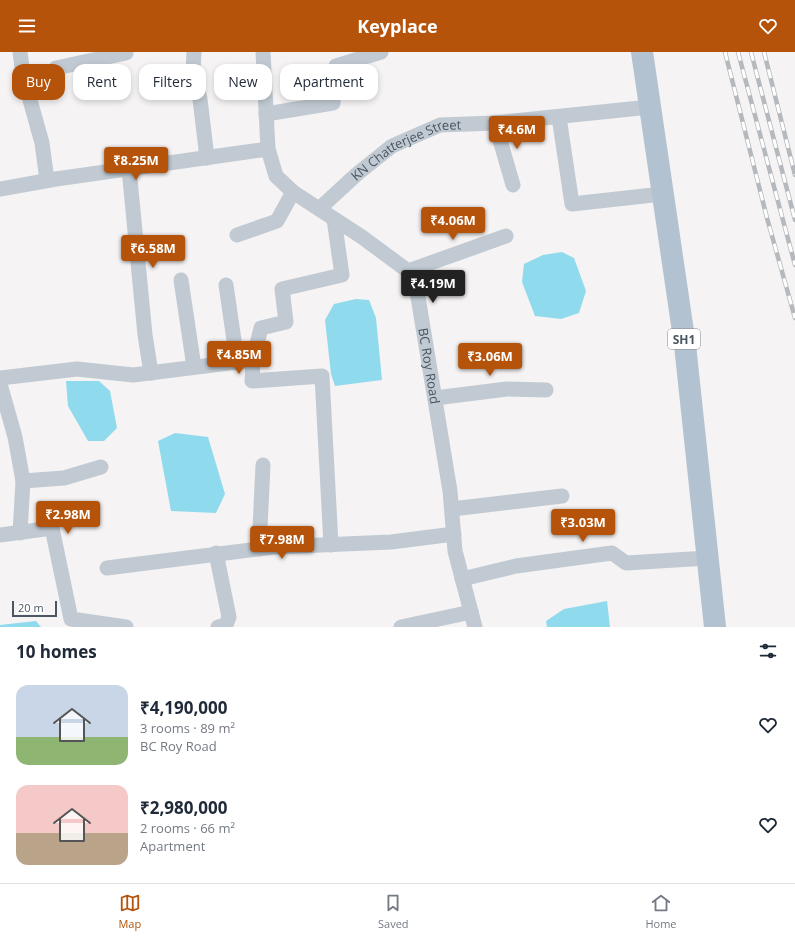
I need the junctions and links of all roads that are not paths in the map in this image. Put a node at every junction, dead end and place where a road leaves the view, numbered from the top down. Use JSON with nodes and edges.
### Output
{"nodes":[{"id":1,"x":20,"y":52,"type":"edge"},
{"id":2,"x":194,"y":52,"type":"edge"},
{"id":3,"x":264,"y":52,"type":"edge"},
{"id":4,"x":378,"y":52,"type":"edge"},
{"id":5,"x":642,"y":52,"type":"edge"},
{"id":6,"x":126,"y":53,"type":"edge"},
{"id":7,"x":22,"y":64,"type":"edge"},
{"id":8,"x":65,"y":66,"type":"edge"},
{"id":9,"x":30,"y":100,"type":"edge"},
{"id":10,"x":650,"y":107,"type":"junction"},
{"id":11,"x":266,"y":114,"type":"junction"},
{"id":12,"x":559,"y":117,"type":"junction"},
{"id":13,"x":495,"y":123,"type":"junction"},
{"id":14,"x":268,"y":149,"type":"junction"},
{"id":15,"x":207,"y":158,"type":"junction"},
{"id":16,"x":129,"y":168,"type":"junction"},
{"id":17,"x":47,"y":180,"type":"junction"},
{"id":18,"x":512,"y":185,"type":"dead end"},
{"id":19,"x":0,"y":189,"type":"edge"},
{"id":20,"x":292,"y":192,"type":"junction"},
{"id":21,"x":662,"y":194,"type":"junction"},
{"id":22,"x":319,"y":209,"type":"junction"},
{"id":23,"x":334,"y":219,"type":"junction"},
{"id":24,"x":237,"y":235,"type":"dead end"},
{"id":25,"x":506,"y":236,"type":"dead end"},
{"id":26,"x":408,"y":271,"type":"junction"},
{"id":27,"x":181,"y":280,"type":"dead end"},
{"id":28,"x":226,"y":285,"type":"dead end"},
{"id":29,"x":252,"y":360,"type":"junction"},
{"id":30,"x":237,"y":361,"type":"junction"},
{"id":31,"x":194,"y":367,"type":"junction"},
{"id":32,"x":151,"y":373,"type":"junction"},
{"id":33,"x":0,"y":378,"type":"edge"},
{"id":34,"x":0,"y":384,"type":"edge"},
{"id":35,"x":546,"y":390,"type":"dead end"},
{"id":36,"x":435,"y":398,"type":"junction"},
{"id":37,"x":263,"y":465,"type":"dead end"},
{"id":38,"x":101,"y":467,"type":"dead end"},
{"id":39,"x":23,"y":481,"type":"junction"},
{"id":40,"x":562,"y":496,"type":"dead end"},
{"id":41,"x":452,"y":509,"type":"junction"},
{"id":42,"x":20,"y":532,"type":"junction"},
{"id":43,"x":454,"y":534,"type":"junction"},
{"id":44,"x":0,"y":535,"type":"edge"},
{"id":45,"x":331,"y":545,"type":"junction"},
{"id":46,"x":258,"y":549,"type":"junction"},
{"id":47,"x":216,"y":553,"type":"junction"},
{"id":48,"x":708,"y":558,"type":"junction"},
{"id":49,"x":107,"y":568,"type":"dead end"},
{"id":50,"x":462,"y":579,"type":"junction"},
{"id":51,"x":471,"y":612,"type":"junction"},
{"id":52,"x":126,"y":627,"type":"edge"},
{"id":53,"x":218,"y":627,"type":"edge"},
{"id":54,"x":401,"y":627,"type":"edge"},
{"id":55,"x":475,"y":627,"type":"edge"},
{"id":56,"x":715,"y":627,"type":"edge"}],
"edges":[{"from":1,"to":7,"type":"street"},
{"from":2,"to":15,"type":"street"},
{"from":3,"to":11,"type":"street"},
{"from":4,"to":11,"type":"street"},
{"from":5,"to":10,"type":"main road","number":"SH1"},
{"from":6,"to":8,"type":"street"},
{"from":9,"to":17,"type":"street"},
{"from":10,"to":12,"type":"street","name":"KN Chatterjee Street"},
{"from":10,"to":21,"type":"main road","number":"SH1"},
{"from":11,"to":14,"type":"street"},
{"from":12,"to":13,"type":"street","name":"KN Chatterjee Street"},
{"from":12,"to":21,"type":"street"},
{"from":13,"to":18,"type":"street"},
{"from":13,"to":22,"type":"street","name":"KN Chatterjee Street"},
{"from":14,"to":15,"type":"street"},
{"from":14,"to":20,"type":"street"},
{"from":15,"to":16,"type":"street"},
{"from":16,"to":17,"type":"street"},
{"from":16,"to":32,"type":"street"},
{"from":17,"to":19,"type":"street"},
{"from":20,"to":22,"type":"street"},
{"from":20,"to":24,"type":"street"},
{"from":21,"to":48,"type":"main road","number":"SH1"},
{"from":22,"to":23,"type":"street"},
{"from":23,"to":26,"type":"street"},
{"from":23,"to":29,"type":"street"},
{"from":25,"to":26,"type":"street"},
{"from":26,"to":36,"type":"street","name":"BC Roy Road"},
{"from":27,"to":31,"type":"street"},
{"from":28,"to":30,"type":"street"},
{"from":29,"to":30,"type":"street"},
{"from":29,"to":45,"type":"street"},
{"from":30,"to":31,"type":"street"},
{"from":31,"to":32,"type":"street"},
{"from":32,"to":33,"type":"street"},
{"from":34,"to":39,"type":"street"},
{"from":35,"to":36,"type":"street"},
{"from":36,"to":41,"type":"street","name":"BC Roy Road"},
{"from":37,"to":46,"type":"street"},
{"from":38,"to":39,"type":"street"},
{"from":39,"to":42,"type":"street"},
{"from":40,"to":41,"type":"street"},
{"from":41,"to":43,"type":"street","name":"BC Roy Road"},
{"from":42,"to":44,"type":"street"},
{"from":42,"to":52,"type":"street"},
{"from":43,"to":45,"type":"street"},
{"from":43,"to":50,"type":"street","name":"BC Roy Road"},
{"from":45,"to":46,"type":"street"},
{"from":46,"to":47,"type":"street"},
{"from":47,"to":49,"type":"street"},
{"from":47,"to":53,"type":"street"},
{"from":48,"to":50,"type":"street"},
{"from":48,"to":56,"type":"main road","number":"SH1"},
{"from":50,"to":51,"type":"street","name":"BC Roy Road"},
{"from":51,"to":54,"type":"street"},
{"from":51,"to":55,"type":"street","name":"BC Roy Road"}]}
